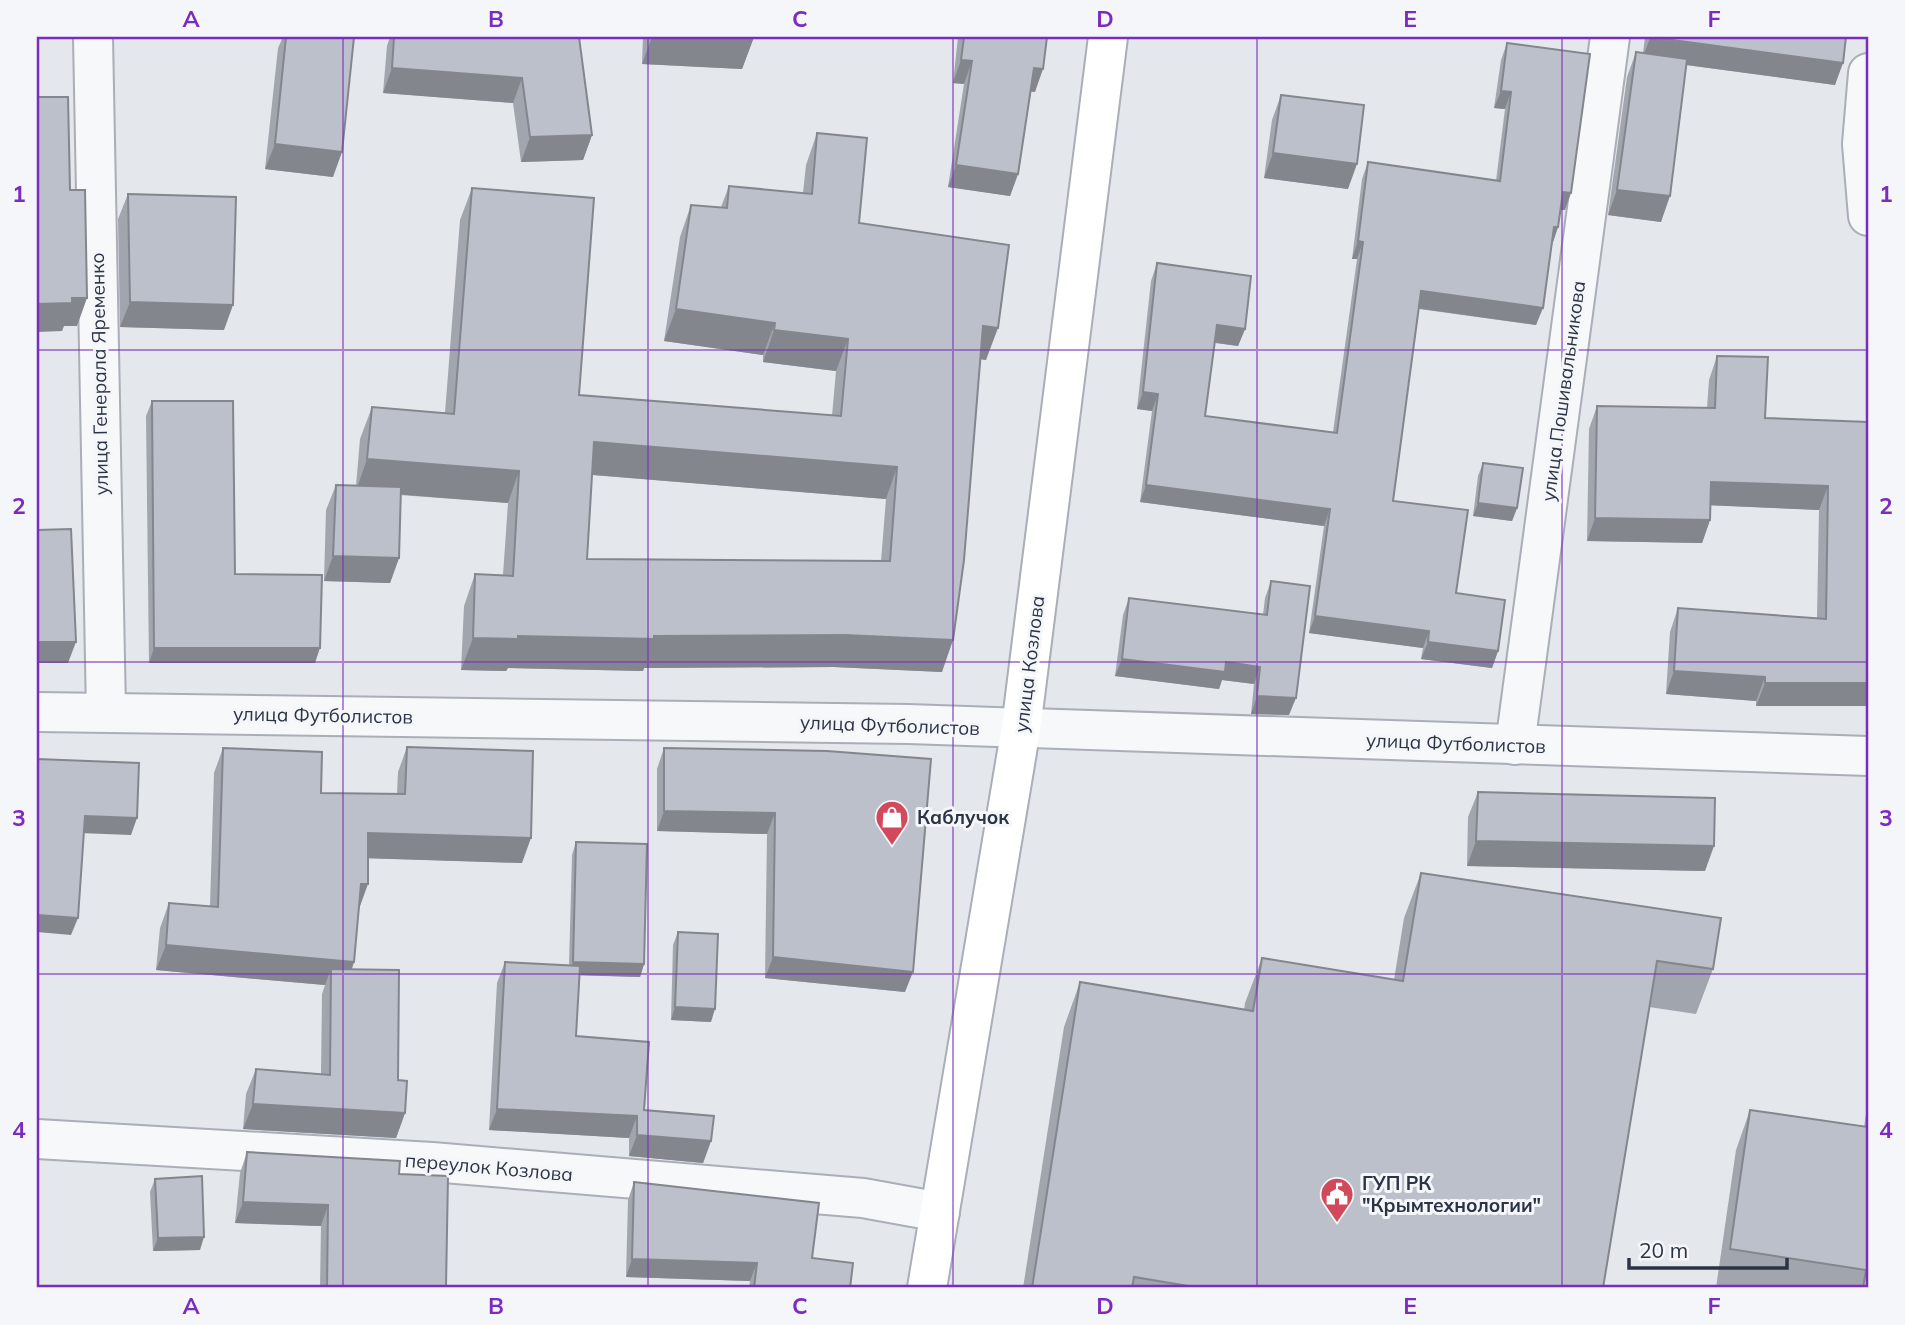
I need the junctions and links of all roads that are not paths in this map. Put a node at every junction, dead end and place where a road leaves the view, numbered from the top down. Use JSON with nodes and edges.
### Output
{"nodes":[{"id":1,"x":93,"y":37,"type":"edge"},
{"id":2,"x":1108,"y":37,"type":"edge"},
{"id":3,"x":1610,"y":37,"type":"edge"},
{"id":4,"x":1868,"y":73,"type":"edge"},
{"id":5,"x":1868,"y":216,"type":"edge"},
{"id":6,"x":37,"y":712,"type":"edge"},
{"id":7,"x":106,"y":712,"type":"junction"},
{"id":8,"x":1021,"y":728,"type":"junction"},
{"id":9,"x":1516,"y":745,"type":"junction"},
{"id":10,"x":1868,"y":756,"type":"edge"},
{"id":11,"x":37,"y":1139,"type":"edge"},
{"id":12,"x":940,"y":1212,"type":"junction"},
{"id":13,"x":927,"y":1288,"type":"edge"}],
"edges":[{"from":1,"to":7,"type":"street","name":"улица Генерала Яременко"},
{"from":2,"to":8,"type":"main road","name":"улица Козлова"},
{"from":3,"to":9,"type":"street","name":"улица Пошивальникова"},
{"from":4,"to":5,"type":"street"},
{"from":6,"to":7,"type":"street","name":"улица Футболистов"},
{"from":7,"to":8,"type":"street","name":"улица Футболистов"},
{"from":8,"to":9,"type":"street","name":"улица Футболистов"},
{"from":8,"to":12,"type":"main road","name":"улица Козлова"},
{"from":9,"to":10,"type":"street","name":"улица Футболистов"},
{"from":11,"to":12,"type":"street","name":"переулок Козлова"},
{"from":12,"to":13,"type":"main road","name":"улица Козлова"}]}
